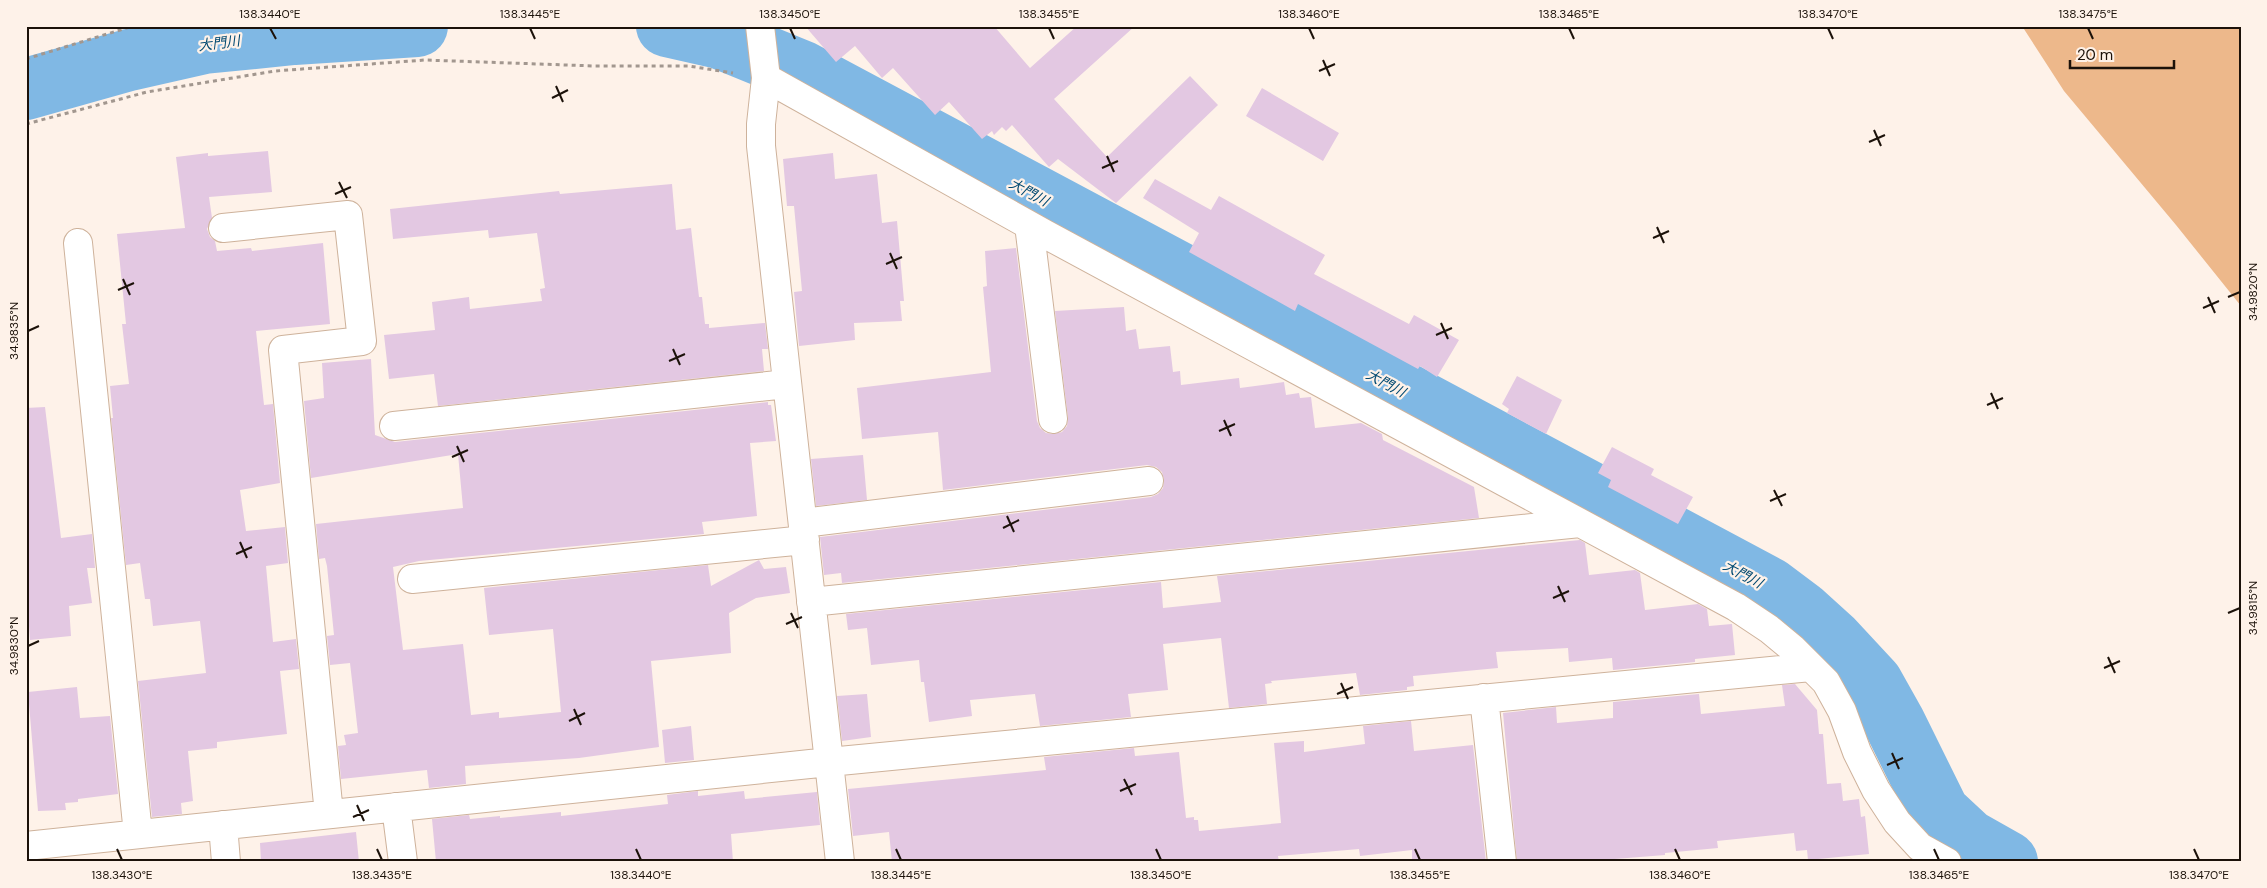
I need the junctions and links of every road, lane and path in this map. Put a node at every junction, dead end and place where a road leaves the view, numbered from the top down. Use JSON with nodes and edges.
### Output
{"nodes":[{"id":1,"x":133,"y":26,"type":"edge"},
{"id":2,"x":763,"y":28,"type":"edge"},
{"id":3,"x":26,"y":60,"type":"edge"},
{"id":4,"x":766,"y":78,"type":"junction"},
{"id":5,"x":26,"y":124,"type":"edge"},
{"id":6,"x":1029,"y":225,"type":"junction"},
{"id":7,"x":222,"y":228,"type":"dead end"},
{"id":8,"x":78,"y":243,"type":"dead end"},
{"id":9,"x":787,"y":384,"type":"junction"},
{"id":10,"x":1053,"y":419,"type":"dead end"},
{"id":11,"x":394,"y":426,"type":"dead end"},
{"id":12,"x":1149,"y":481,"type":"dead end"},
{"id":13,"x":1580,"y":523,"type":"junction"},
{"id":14,"x":804,"y":531,"type":"junction"},
{"id":15,"x":412,"y":579,"type":"dead end"},
{"id":16,"x":811,"y":602,"type":"junction"},
{"id":17,"x":1811,"y":667,"type":"junction"},
{"id":18,"x":1484,"y":698,"type":"junction"},
{"id":19,"x":829,"y":762,"type":"junction"},
{"id":20,"x":396,"y":807,"type":"junction"},
{"id":21,"x":329,"y":814,"type":"junction"},
{"id":22,"x":223,"y":825,"type":"junction"},
{"id":23,"x":138,"y":834,"type":"junction"},
{"id":24,"x":26,"y":846,"type":"edge"},
{"id":25,"x":226,"y":862,"type":"edge"},
{"id":26,"x":403,"y":862,"type":"edge"},
{"id":27,"x":840,"y":862,"type":"edge"},
{"id":28,"x":1502,"y":862,"type":"edge"},
{"id":29,"x":1948,"y":862,"type":"edge"}],
"edges":[{"from":1,"to":3,"type":"path"},
{"from":2,"to":4,"type":"street"},
{"from":4,"to":5,"type":"path"},
{"from":4,"to":6,"type":"street"},
{"from":4,"to":9,"type":"street"},
{"from":6,"to":10,"type":"street"},
{"from":6,"to":13,"type":"street"},
{"from":7,"to":21,"type":"street"},
{"from":8,"to":23,"type":"street"},
{"from":9,"to":11,"type":"street"},
{"from":9,"to":14,"type":"street"},
{"from":12,"to":14,"type":"street"},
{"from":13,"to":16,"type":"street"},
{"from":13,"to":17,"type":"street"},
{"from":14,"to":15,"type":"street"},
{"from":14,"to":16,"type":"street"},
{"from":16,"to":19,"type":"street"},
{"from":17,"to":18,"type":"street"},
{"from":17,"to":29,"type":"street"},
{"from":18,"to":19,"type":"street"},
{"from":18,"to":28,"type":"street"},
{"from":19,"to":20,"type":"street"},
{"from":19,"to":27,"type":"street"},
{"from":20,"to":21,"type":"street"},
{"from":20,"to":26,"type":"street"},
{"from":21,"to":22,"type":"street"},
{"from":22,"to":23,"type":"street"},
{"from":22,"to":25,"type":"street"},
{"from":23,"to":24,"type":"street"}]}
